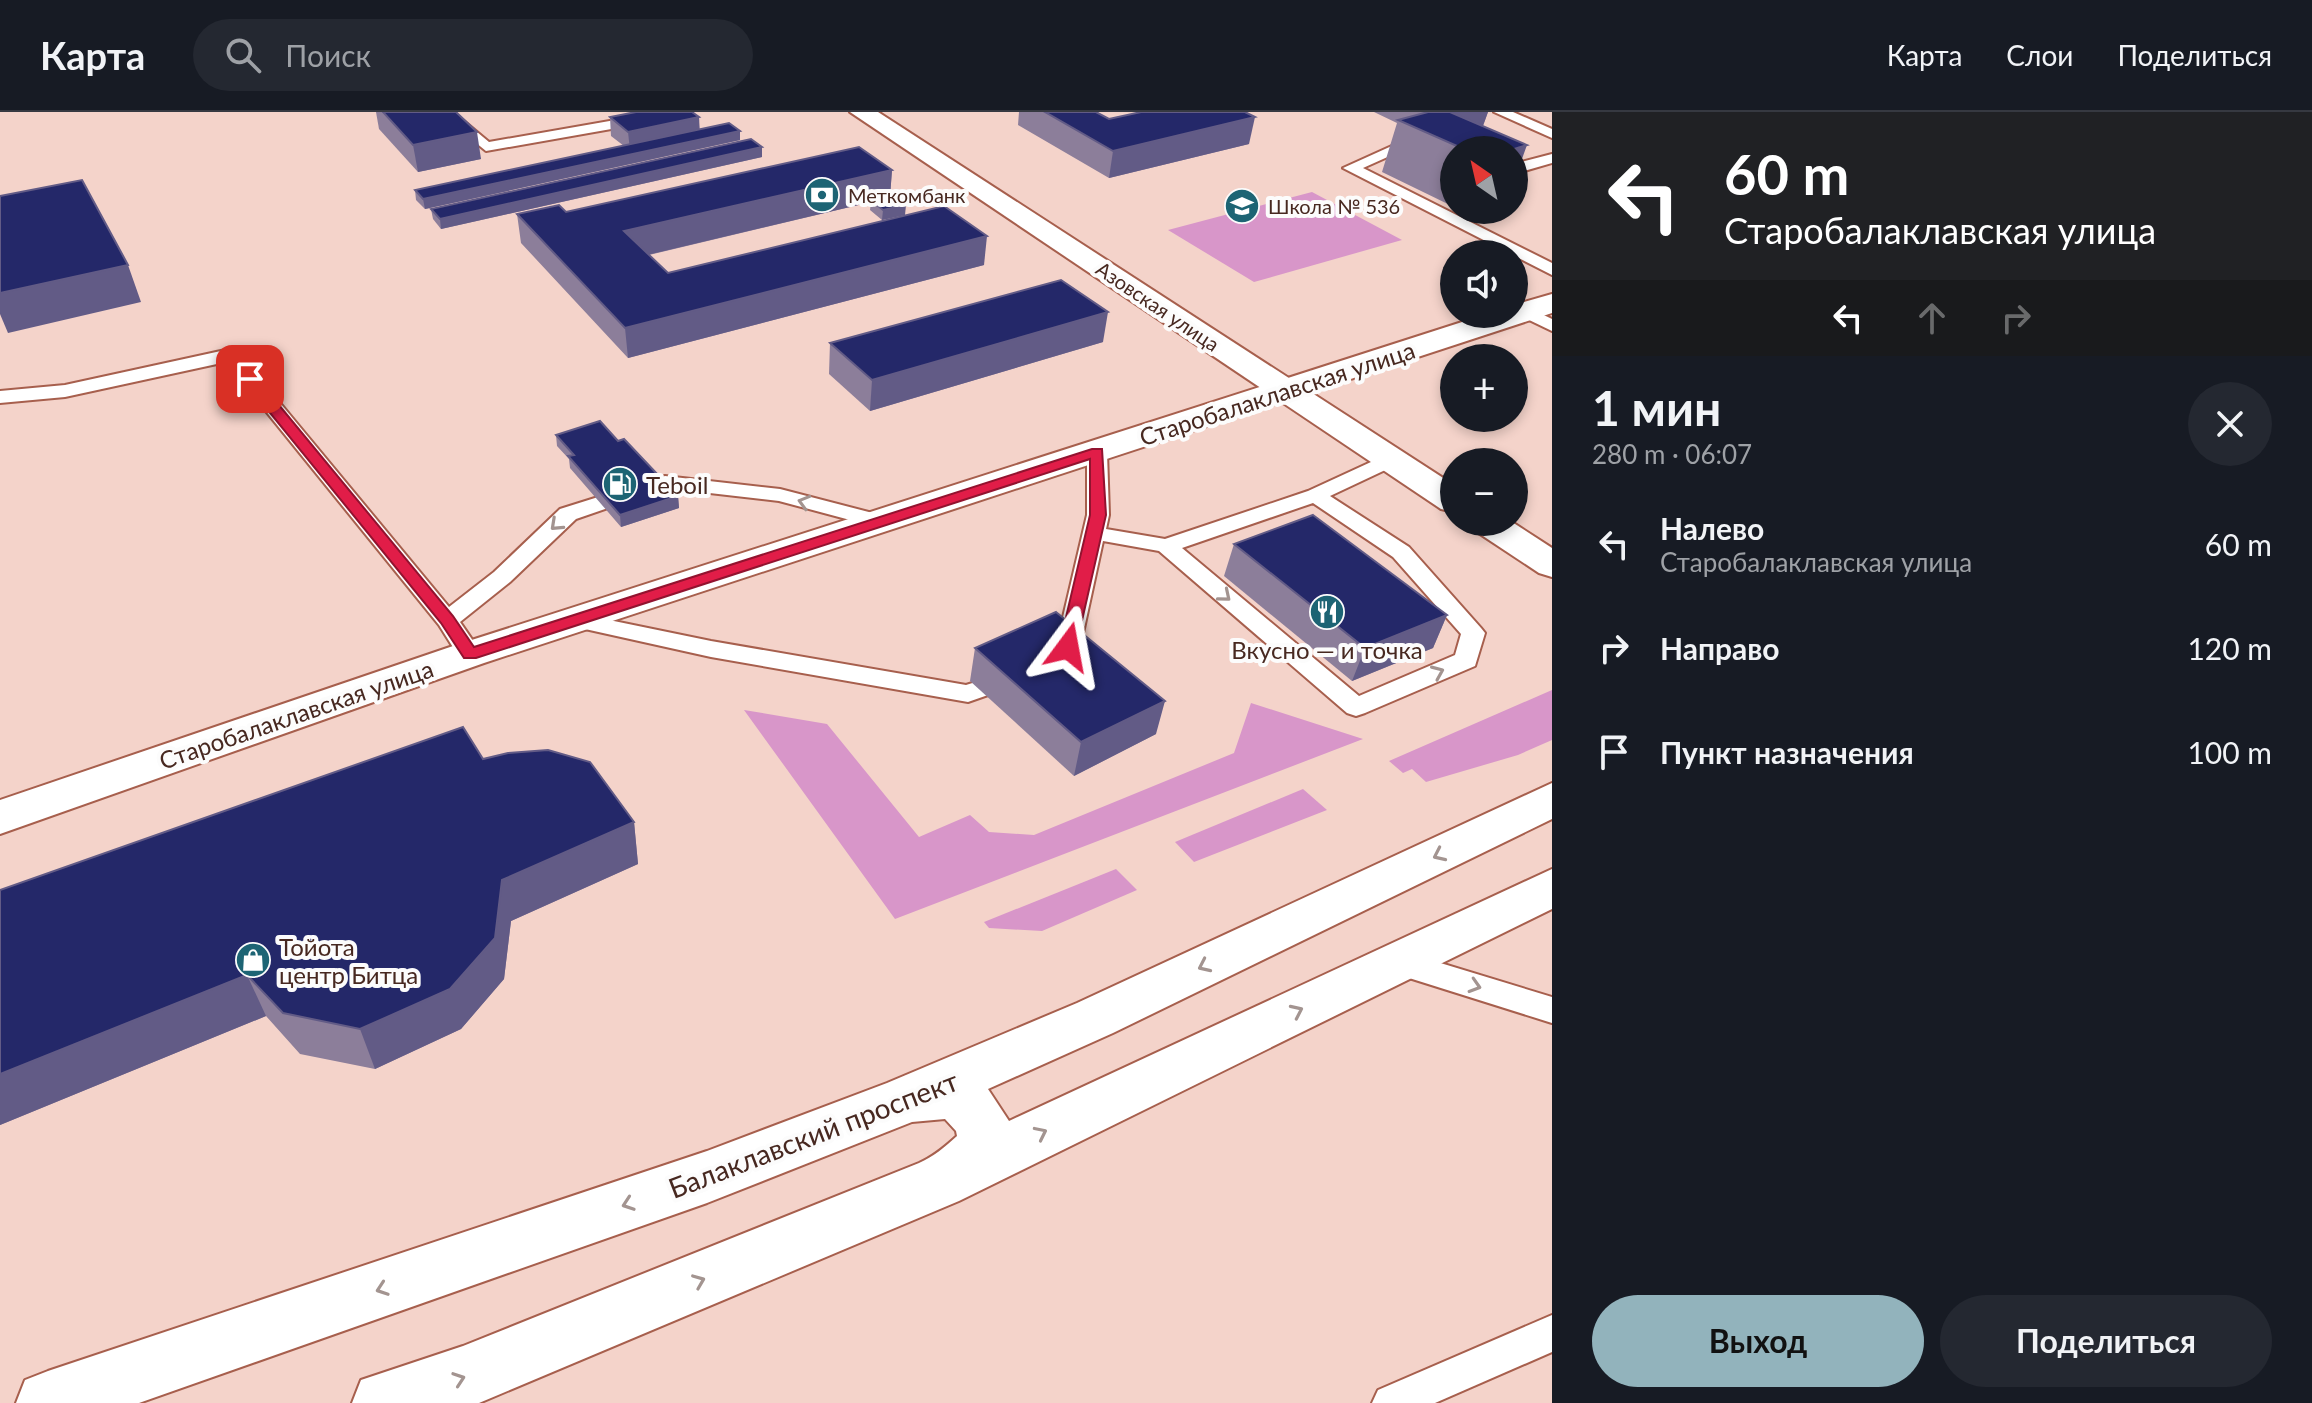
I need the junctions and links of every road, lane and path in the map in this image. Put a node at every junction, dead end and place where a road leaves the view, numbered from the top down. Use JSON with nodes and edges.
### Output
{"nodes":[{"id":1,"x":445,"y":112,"type":"edge"},
{"id":2,"x":685,"y":112,"type":"edge"},
{"id":3,"x":862,"y":112,"type":"edge"},
{"id":4,"x":1501,"y":112,"type":"edge"},
{"id":5,"x":1552,"y":119,"type":"edge"},
{"id":6,"x":1530,"y":124,"type":"junction"},
{"id":7,"x":1552,"y":134,"type":"edge"},
{"id":8,"x":1416,"y":139,"type":"dead end"},
{"id":9,"x":1552,"y":158,"type":"edge"},
{"id":10,"x":1528,"y":165,"type":"edge"},
{"id":11,"x":1552,"y":270,"type":"edge"},
{"id":12,"x":1543,"y":313,"type":"edge"},
{"id":13,"x":1286,"y":391,"type":"junction"},
{"id":14,"x":0,"y":397,"type":"edge"},
{"id":15,"x":1097,"y":452,"type":"junction"},
{"id":16,"x":1391,"y":460,"type":"junction"},
{"id":17,"x":1440,"y":492,"type":"edge"},
{"id":18,"x":1315,"y":495,"type":"junction"},
{"id":19,"x":880,"y":522,"type":"junction"},
{"id":20,"x":1094,"y":533,"type":"junction"},
{"id":21,"x":1508,"y":536,"type":"edge"},
{"id":22,"x":1166,"y":546,"type":"junction"},
{"id":23,"x":1552,"y":565,"type":"edge"},
{"id":24,"x":447,"y":620,"type":"junction"},
{"id":25,"x":575,"y":620,"type":"junction"},
{"id":26,"x":1058,"y":652,"type":"edge"},
{"id":27,"x":470,"y":654,"type":"junction"},
{"id":28,"x":979,"y":689,"type":"dead end"},
{"id":29,"x":1552,"y":800,"type":"edge"},
{"id":30,"x":0,"y":817,"type":"edge"},
{"id":31,"x":1552,"y":888,"type":"edge"},
{"id":32,"x":1401,"y":963,"type":"junction"},
{"id":33,"x":1552,"y":1010,"type":"edge"},
{"id":34,"x":906,"y":1100,"type":"junction"},
{"id":35,"x":939,"y":1182,"type":"junction"},
{"id":36,"x":1552,"y":1333,"type":"edge"},
{"id":37,"x":48,"y":1403,"type":"edge"},
{"id":38,"x":384,"y":1403,"type":"edge"},
{"id":39,"x":1391,"y":1403,"type":"edge"}],
"edges":[{"from":1,"to":2,"type":"lane"},
{"from":3,"to":13,"type":"street","name":"Азовская улица"},
{"from":4,"to":6,"type":"lane"},
{"from":5,"to":6,"type":"lane"},
{"from":6,"to":7,"type":"lane"},
{"from":8,"to":11,"type":"lane"},
{"from":9,"to":10,"type":"lane"},
{"from":12,"to":13,"type":"street","name":"Старобалаклавская улица"},
{"from":13,"to":15,"type":"street","name":"Старобалаклавская улица"},
{"from":13,"to":16,"type":"street","name":"Азовская улица"},
{"from":14,"to":24,"type":"lane"},
{"from":15,"to":19,"type":"street","name":"Старобалаклавская улица"},
{"from":15,"to":20,"type":"lane"},
{"from":16,"to":17,"type":"street","name":"Азовская улица"},
{"from":16,"to":18,"type":"lane"},
{"from":18,"to":22,"type":"lane"},
{"from":22,"to":18,"type":"lane","one_way":true},
{"from":19,"to":24,"type":"lane","one_way":true},
{"from":19,"to":25,"type":"street","name":"Старобалаклавская улица"},
{"from":20,"to":22,"type":"lane"},
{"from":20,"to":26,"type":"lane"},
{"from":21,"to":23,"type":"street"},
{"from":24,"to":27,"type":"lane"},
{"from":25,"to":27,"type":"street","name":"Старобалаклавская улица"},
{"from":25,"to":28,"type":"lane"},
{"from":27,"to":30,"type":"street","name":"Старобалаклавская улица"},
{"from":29,"to":34,"type":"street","name":"Балаклавский проспект","one_way":true},
{"from":31,"to":32,"type":"street"},
{"from":32,"to":33,"type":"lane","one_way":true},
{"from":35,"to":32,"type":"street","one_way":true},
{"from":34,"to":35,"type":"street"},
{"from":34,"to":37,"type":"street","name":"Балаклавский проспект","one_way":true},
{"from":38,"to":35,"type":"street","one_way":true},
{"from":36,"to":39,"type":"lane"}]}
